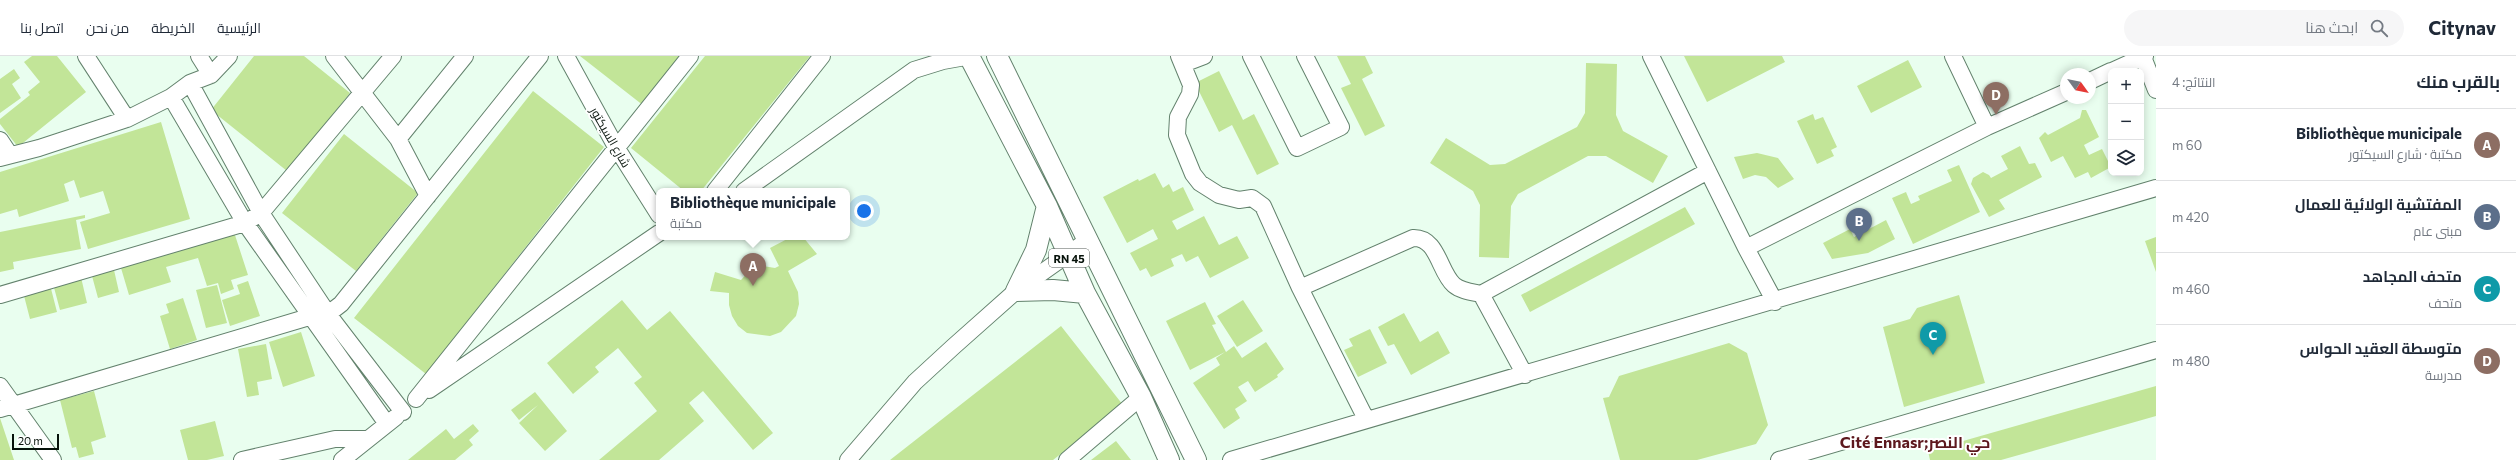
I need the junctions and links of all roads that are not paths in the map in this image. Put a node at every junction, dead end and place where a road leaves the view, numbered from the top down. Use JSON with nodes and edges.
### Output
{"nodes":[{"id":1,"x":86,"y":56,"type":"edge"},
{"id":2,"x":199,"y":56,"type":"edge"},
{"id":3,"x":229,"y":56,"type":"edge"},
{"id":4,"x":334,"y":56,"type":"edge"},
{"id":5,"x":393,"y":56,"type":"edge"},
{"id":6,"x":465,"y":56,"type":"edge"},
{"id":7,"x":540,"y":56,"type":"edge"},
{"id":8,"x":566,"y":56,"type":"edge"},
{"id":9,"x":690,"y":56,"type":"edge"},
{"id":10,"x":822,"y":56,"type":"edge"},
{"id":11,"x":970,"y":56,"type":"edge"},
{"id":12,"x":997,"y":56,"type":"edge"},
{"id":13,"x":1204,"y":56,"type":"edge"},
{"id":14,"x":1251,"y":56,"type":"edge"},
{"id":15,"x":1305,"y":56,"type":"edge"},
{"id":16,"x":1651,"y":56,"type":"edge"},
{"id":17,"x":1953,"y":56,"type":"edge"},
{"id":18,"x":2144,"y":56,"type":"edge"},
{"id":19,"x":1181,"y":60,"type":"edge"},
{"id":20,"x":2118,"y":68,"type":"edge"},
{"id":21,"x":2108,"y":72,"type":"edge"},
{"id":22,"x":211,"y":75,"type":"junction"},
{"id":23,"x":2096,"y":78,"type":"edge"},
{"id":24,"x":190,"y":83,"type":"junction"},
{"id":25,"x":2156,"y":90,"type":"edge"},
{"id":26,"x":362,"y":95,"type":"junction"},
{"id":27,"x":2060,"y":95,"type":"edge"},
{"id":28,"x":171,"y":97,"type":"junction"},
{"id":29,"x":127,"y":119,"type":"junction"},
{"id":30,"x":1987,"y":127,"type":"junction"},
{"id":31,"x":398,"y":139,"type":"junction"},
{"id":32,"x":0,"y":140,"type":"edge"},
{"id":33,"x":616,"y":147,"type":"junction"},
{"id":34,"x":5,"y":157,"type":"edge"},
{"id":35,"x":1708,"y":171,"type":"junction"},
{"id":36,"x":717,"y":188,"type":"edge"},
{"id":37,"x":748,"y":188,"type":"edge"},
{"id":38,"x":2156,"y":188,"type":"edge"},
{"id":39,"x":428,"y":196,"type":"junction"},
{"id":40,"x":1047,"y":206,"type":"junction"},
{"id":41,"x":656,"y":211,"type":"edge"},
{"id":42,"x":261,"y":213,"type":"junction"},
{"id":43,"x":245,"y":223,"type":"junction"},
{"id":44,"x":656,"y":235,"type":"edge"},
{"id":45,"x":1088,"y":240,"type":"junction"},
{"id":46,"x":1746,"y":248,"type":"junction"},
{"id":47,"x":1067,"y":253,"type":"junction"},
{"id":48,"x":1300,"y":288,"type":"junction"},
{"id":49,"x":1016,"y":291,"type":"junction"},
{"id":50,"x":1085,"y":293,"type":"junction"},
{"id":51,"x":1481,"y":294,"type":"junction"},
{"id":52,"x":0,"y":295,"type":"edge"},
{"id":53,"x":1775,"y":302,"type":"junction"},
{"id":54,"x":328,"y":314,"type":"junction"},
{"id":55,"x":309,"y":317,"type":"junction"},
{"id":56,"x":2156,"y":350,"type":"edge"},
{"id":57,"x":1525,"y":375,"type":"junction"},
{"id":58,"x":0,"y":386,"type":"edge"},
{"id":59,"x":1141,"y":397,"type":"junction"},
{"id":60,"x":416,"y":399,"type":"junction"},
{"id":61,"x":7,"y":407,"type":"edge"},
{"id":62,"x":403,"y":412,"type":"junction"},
{"id":63,"x":1366,"y":419,"type":"junction"},
{"id":64,"x":387,"y":424,"type":"junction"},
{"id":65,"x":368,"y":439,"type":"junction"},
{"id":66,"x":1820,"y":455,"type":"edge"},
{"id":67,"x":53,"y":460,"type":"edge"},
{"id":68,"x":242,"y":460,"type":"edge"},
{"id":69,"x":342,"y":460,"type":"edge"},
{"id":70,"x":848,"y":460,"type":"edge"},
{"id":71,"x":1067,"y":460,"type":"edge"},
{"id":72,"x":1169,"y":460,"type":"edge"},
{"id":73,"x":1196,"y":460,"type":"edge"},
{"id":74,"x":1231,"y":460,"type":"edge"},
{"id":75,"x":1779,"y":460,"type":"edge"}],
"edges":[{"from":1,"to":29,"type":"street"},
{"from":2,"to":22,"type":"street"},
{"from":3,"to":22,"type":"street"},
{"from":4,"to":26,"type":"street"},
{"from":5,"to":26,"type":"street"},
{"from":6,"to":31,"type":"street"},
{"from":7,"to":39,"type":"street"},
{"from":8,"to":33,"type":"street","name":"شارع السيكتور"},
{"from":9,"to":33,"type":"street"},
{"from":10,"to":36,"type":"street"},
{"from":11,"to":37,"type":"street"},
{"from":11,"to":40,"type":"main road","number":"RN 45"},
{"from":12,"to":45,"type":"main road","number":"RN 45"},
{"from":13,"to":19,"type":"street"},
{"from":14,"to":15,"type":"street"},
{"from":16,"to":35,"type":"street"},
{"from":17,"to":30,"type":"street"},
{"from":18,"to":20,"type":"street"},
{"from":18,"to":25,"type":"street"},
{"from":19,"to":48,"type":"street"},
{"from":21,"to":23,"type":"street"},
{"from":22,"to":24,"type":"street"},
{"from":24,"to":28,"type":"street"},
{"from":24,"to":42,"type":"street"},
{"from":26,"to":31,"type":"street"},
{"from":26,"to":42,"type":"street"},
{"from":27,"to":30,"type":"street"},
{"from":28,"to":29,"type":"street"},
{"from":28,"to":43,"type":"street"},
{"from":29,"to":34,"type":"street"},
{"from":30,"to":46,"type":"street"},
{"from":31,"to":39,"type":"street"},
{"from":32,"to":34,"type":"street"},
{"from":33,"to":41,"type":"street","name":"شارع السيكتور"},
{"from":33,"to":60,"type":"street"},
{"from":35,"to":46,"type":"street"},
{"from":35,"to":51,"type":"street"},
{"from":38,"to":53,"type":"street"},
{"from":39,"to":54,"type":"street"},
{"from":40,"to":47,"type":"main road","number":"RN 45"},
{"from":40,"to":49,"type":"main road"},
{"from":42,"to":43,"type":"street"},
{"from":42,"to":54,"type":"street"},
{"from":43,"to":52,"type":"street"},
{"from":43,"to":55,"type":"street"},
{"from":44,"to":60,"type":"street"},
{"from":45,"to":47,"type":"street"},
{"from":45,"to":73,"type":"main road","number":"RN 45"},
{"from":46,"to":53,"type":"street"},
{"from":47,"to":49,"type":"street"},
{"from":47,"to":50,"type":"main road","number":"RN 45"},
{"from":48,"to":51,"type":"street"},
{"from":48,"to":63,"type":"street"},
{"from":49,"to":50,"type":"main road"},
{"from":49,"to":70,"type":"street"},
{"from":50,"to":59,"type":"main road","number":"RN 45"},
{"from":51,"to":57,"type":"street"},
{"from":53,"to":57,"type":"street"},
{"from":54,"to":55,"type":"street"},
{"from":54,"to":62,"type":"street"},
{"from":55,"to":61,"type":"street"},
{"from":55,"to":64,"type":"street"},
{"from":56,"to":66,"type":"street"},
{"from":57,"to":63,"type":"street"},
{"from":58,"to":61,"type":"street"},
{"from":59,"to":71,"type":"street"},
{"from":59,"to":72,"type":"main road","number":"RN 45"},
{"from":60,"to":62,"type":"street"},
{"from":61,"to":67,"type":"street"},
{"from":62,"to":64,"type":"street"},
{"from":63,"to":74,"type":"street"},
{"from":64,"to":65,"type":"street"},
{"from":65,"to":68,"type":"street"},
{"from":65,"to":69,"type":"street"},
{"from":66,"to":75,"type":"street"}]}
